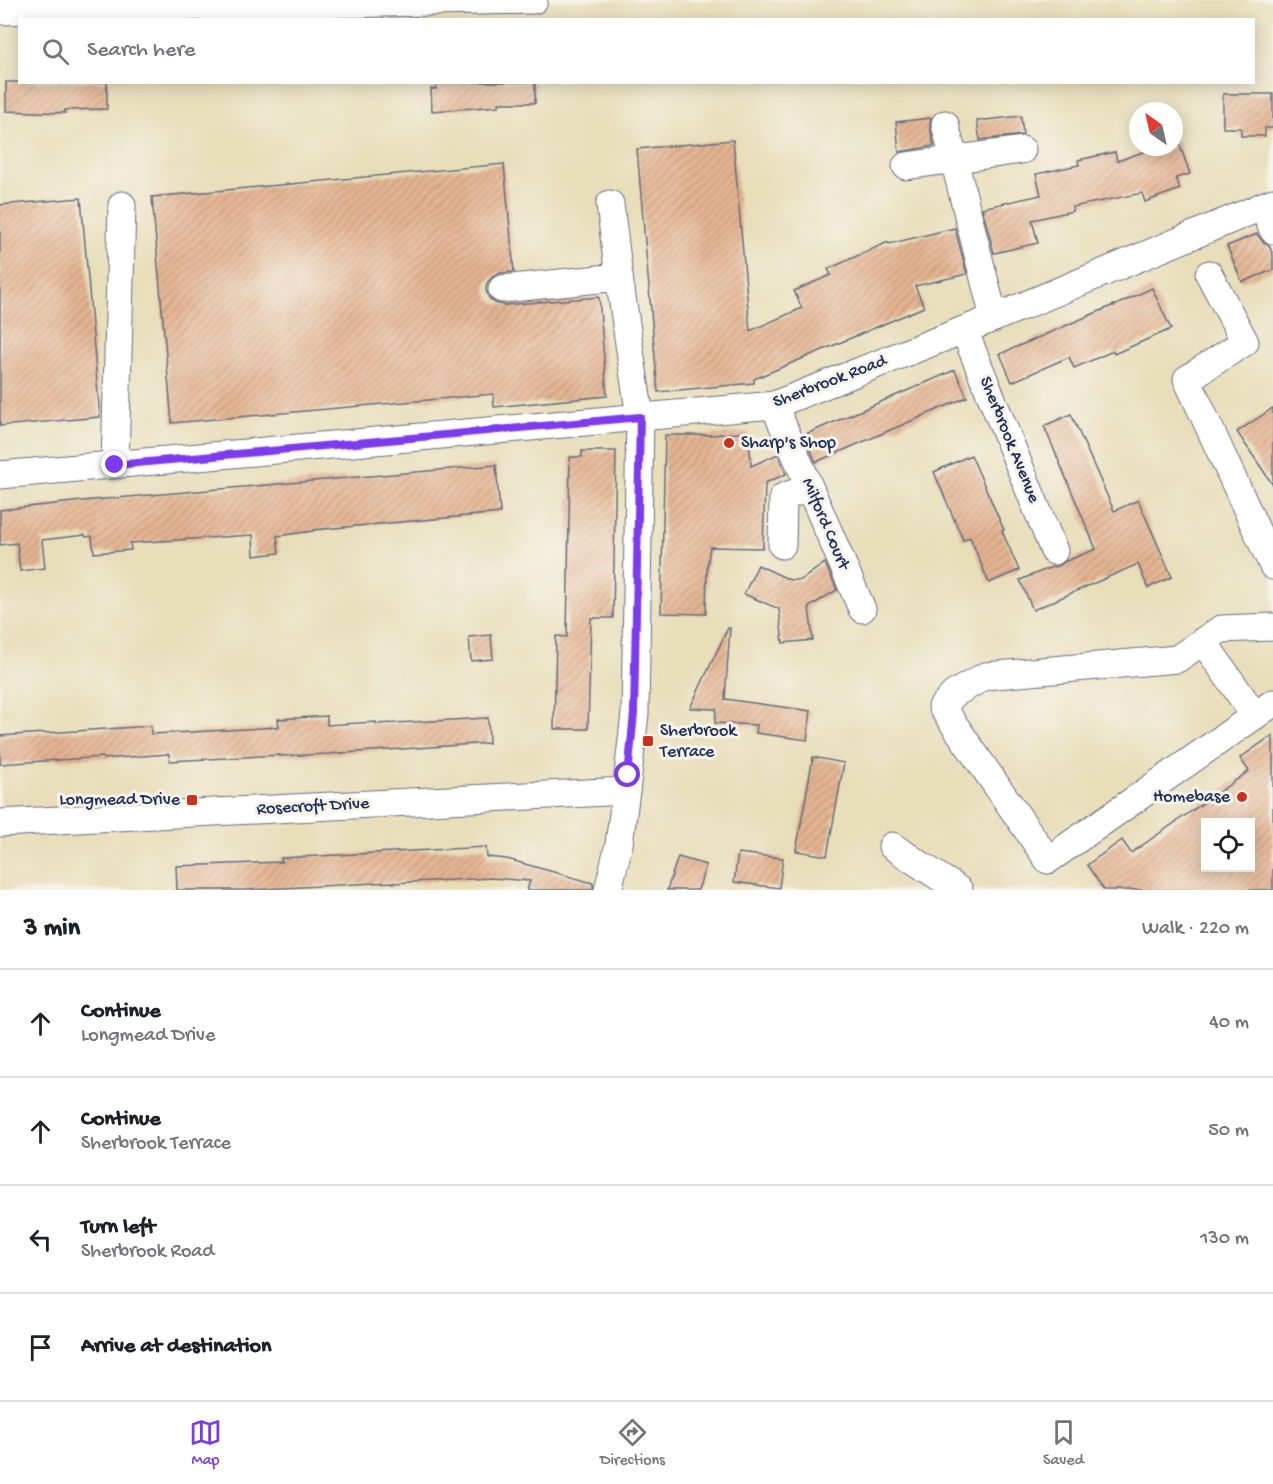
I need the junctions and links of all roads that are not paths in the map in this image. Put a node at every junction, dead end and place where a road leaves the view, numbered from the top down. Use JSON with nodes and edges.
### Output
{"nodes":[{"id":1,"x":534,"y":0,"type":"edge"},
{"id":2,"x":442,"y":1,"type":"edge"},
{"id":3,"x":0,"y":11,"type":"edge"},
{"id":4,"x":945,"y":124,"type":"dead end"},
{"id":5,"x":1022,"y":150,"type":"dead end"},
{"id":6,"x":955,"y":160,"type":"junction"},
{"id":7,"x":906,"y":166,"type":"dead end"},
{"id":8,"x":610,"y":204,"type":"dead end"},
{"id":9,"x":122,"y":205,"type":"dead end"},
{"id":10,"x":1270,"y":213,"type":"edge"},
{"id":11,"x":1209,"y":274,"type":"dead end"},
{"id":12,"x":619,"y":277,"type":"junction"},
{"id":13,"x":502,"y":289,"type":"dead end"},
{"id":14,"x":994,"y":318,"type":"junction"},
{"id":15,"x":964,"y":330,"type":"junction"},
{"id":16,"x":774,"y":405,"type":"junction"},
{"id":17,"x":640,"y":417,"type":"junction"},
{"id":18,"x":115,"y":465,"type":"junction"},
{"id":19,"x":0,"y":475,"type":"edge"},
{"id":20,"x":809,"y":488,"type":"junction"},
{"id":21,"x":782,"y":545,"type":"dead end"},
{"id":22,"x":1054,"y":551,"type":"dead end"},
{"id":23,"x":1273,"y":566,"type":"edge"},
{"id":24,"x":862,"y":609,"type":"dead end"},
{"id":25,"x":1273,"y":627,"type":"edge"},
{"id":26,"x":1203,"y":641,"type":"junction"},
{"id":27,"x":1264,"y":710,"type":"edge"},
{"id":28,"x":626,"y":791,"type":"junction"},
{"id":29,"x":0,"y":823,"type":"edge"},
{"id":30,"x":892,"y":846,"type":"dead end"},
{"id":31,"x":608,"y":890,"type":"edge"},
{"id":32,"x":959,"y":890,"type":"edge"}],
"edges":[{"from":1,"to":2,"type":"street"},
{"from":2,"to":3,"type":"street"},
{"from":4,"to":6,"type":"street"},
{"from":5,"to":6,"type":"street"},
{"from":6,"to":7,"type":"street"},
{"from":6,"to":14,"type":"street"},
{"from":8,"to":12,"type":"street"},
{"from":9,"to":18,"type":"street"},
{"from":10,"to":14,"type":"street","name":"Sherbrook Road"},
{"from":11,"to":23,"type":"street"},
{"from":12,"to":13,"type":"street"},
{"from":12,"to":17,"type":"street"},
{"from":14,"to":15,"type":"street","name":"Sherbrook Road"},
{"from":15,"to":16,"type":"street","name":"Sherbrook Road"},
{"from":15,"to":22,"type":"street","name":"Sherbrook Avenue"},
{"from":16,"to":17,"type":"street","name":"Sherbrook Road"},
{"from":16,"to":20,"type":"street","name":"Milford Court"},
{"from":17,"to":18,"type":"street","name":"Sherbrook Road"},
{"from":17,"to":28,"type":"street"},
{"from":18,"to":19,"type":"street","name":"Sherbrook Road"},
{"from":20,"to":21,"type":"street"},
{"from":20,"to":24,"type":"street","name":"Milford Court"},
{"from":25,"to":26,"type":"street"},
{"from":26,"to":27,"type":"street"},
{"from":26,"to":27,"type":"street"},
{"from":28,"to":29,"type":"street","name":"Rosecroft Drive"},
{"from":28,"to":31,"type":"street"},
{"from":30,"to":32,"type":"street"}]}
